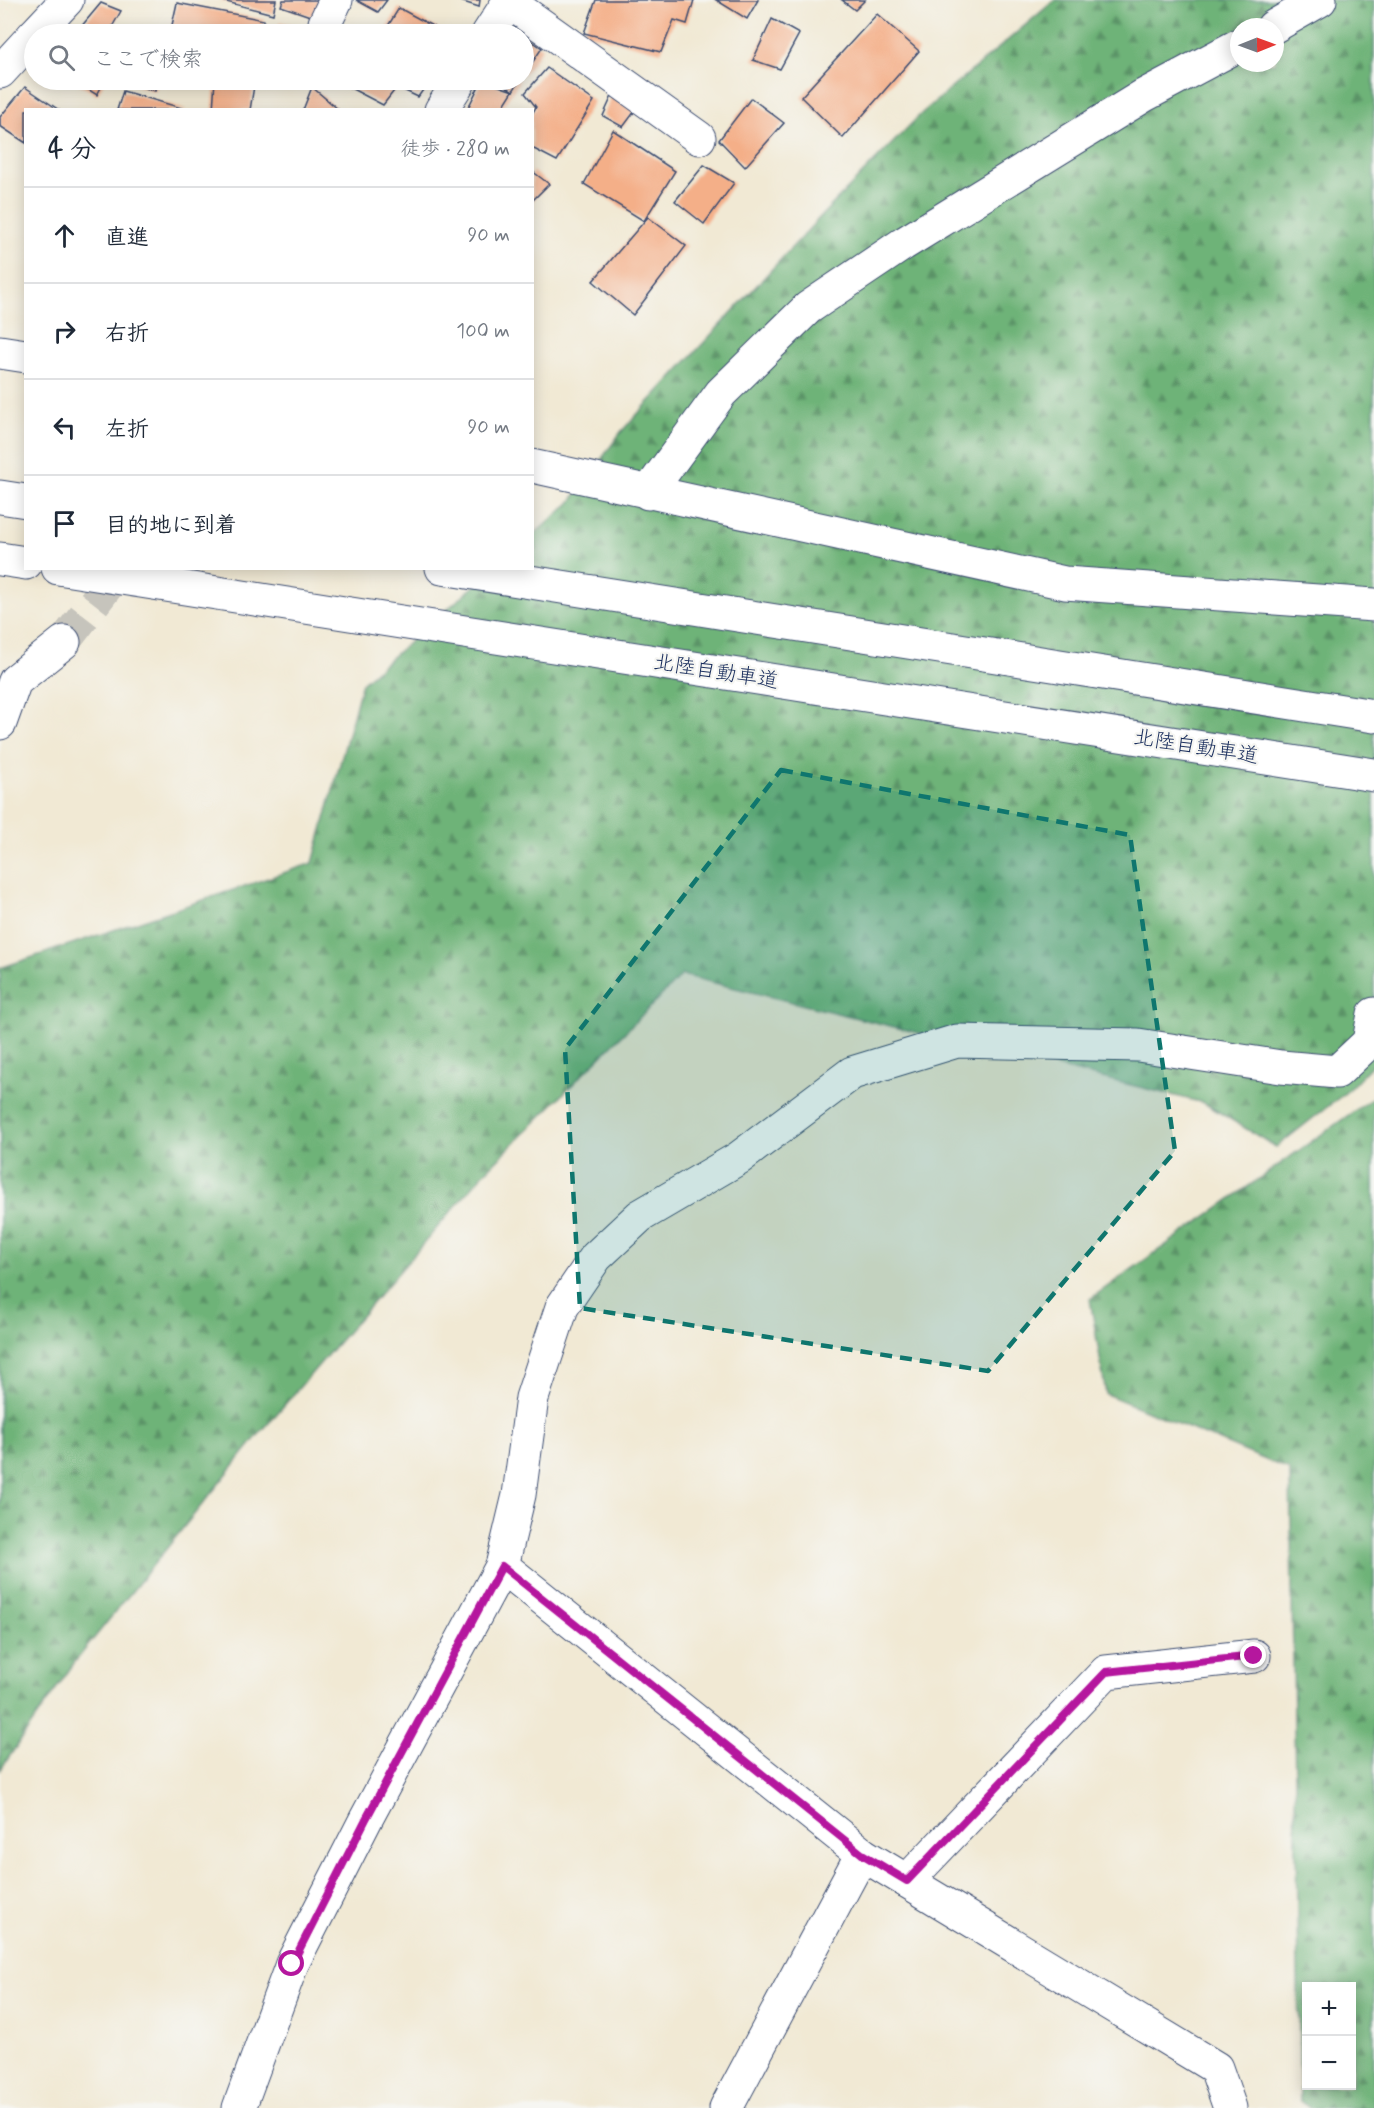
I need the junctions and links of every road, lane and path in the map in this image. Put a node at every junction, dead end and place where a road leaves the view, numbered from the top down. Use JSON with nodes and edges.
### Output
{"nodes":[{"id":1,"x":67,"y":0,"type":"edge"},
{"id":2,"x":1320,"y":0,"type":"edge"},
{"id":3,"x":510,"y":1,"type":"edge"},
{"id":4,"x":1284,"y":21,"type":"edge"},
{"id":5,"x":45,"y":24,"type":"edge"},
{"id":6,"x":495,"y":24,"type":"edge"},
{"id":7,"x":24,"y":47,"type":"edge"},
{"id":8,"x":1230,"y":50,"type":"edge"},
{"id":9,"x":0,"y":72,"type":"edge"},
{"id":10,"x":454,"y":90,"type":"edge"},
{"id":11,"x":442,"y":108,"type":"edge"},
{"id":12,"x":699,"y":138,"type":"dead end"},
{"id":13,"x":0,"y":352,"type":"edge"},
{"id":14,"x":24,"y":356,"type":"edge"},
{"id":15,"x":534,"y":466,"type":"edge"},
{"id":16,"x":648,"y":493,"type":"junction"},
{"id":17,"x":0,"y":497,"type":"edge"},
{"id":18,"x":24,"y":501,"type":"edge"},
{"id":19,"x":0,"y":559,"type":"edge"},
{"id":20,"x":24,"y":563,"type":"edge"},
{"id":21,"x":71,"y":570,"type":"edge"},
{"id":22,"x":455,"y":570,"type":"edge"},
{"id":23,"x":1374,"y":605,"type":"edge"},
{"id":24,"x":64,"y":642,"type":"tunnel mouth"},
{"id":25,"x":1374,"y":716,"type":"edge"},
{"id":26,"x":0,"y":723,"type":"edge"},
{"id":27,"x":1374,"y":775,"type":"edge"},
{"id":28,"x":1372,"y":1028,"type":"edge"},
{"id":29,"x":502,"y":1566,"type":"junction"},
{"id":30,"x":1254,"y":1656,"type":"dead end"},
{"id":31,"x":862,"y":1854,"type":"junction"},
{"id":32,"x":907,"y":1881,"type":"junction"},
{"id":33,"x":239,"y":2108,"type":"edge"},
{"id":34,"x":726,"y":2108,"type":"edge"},
{"id":35,"x":1230,"y":2108,"type":"edge"}],
"edges":[{"from":1,"to":5,"type":"main road"},
{"from":2,"to":4,"type":"main road"},
{"from":3,"to":6,"type":"main road"},
{"from":3,"to":12,"type":"main road"},
{"from":7,"to":9,"type":"main road"},
{"from":8,"to":16,"type":"main road"},
{"from":10,"to":11,"type":"main road"},
{"from":13,"to":14,"type":"main road"},
{"from":15,"to":16,"type":"main road"},
{"from":16,"to":23,"type":"main road"},
{"from":17,"to":18,"type":"main road"},
{"from":19,"to":20,"type":"main road"},
{"from":21,"to":27,"type":"main road","name":"北陸自動車道"},
{"from":22,"to":25,"type":"main road"},
{"from":24,"to":26,"type":"main road"},
{"from":28,"to":29,"type":"main road"},
{"from":29,"to":31,"type":"main road"},
{"from":29,"to":33,"type":"main road"},
{"from":30,"to":32,"type":"main road"},
{"from":31,"to":32,"type":"main road"},
{"from":31,"to":34,"type":"main road"},
{"from":32,"to":35,"type":"main road"}]}
